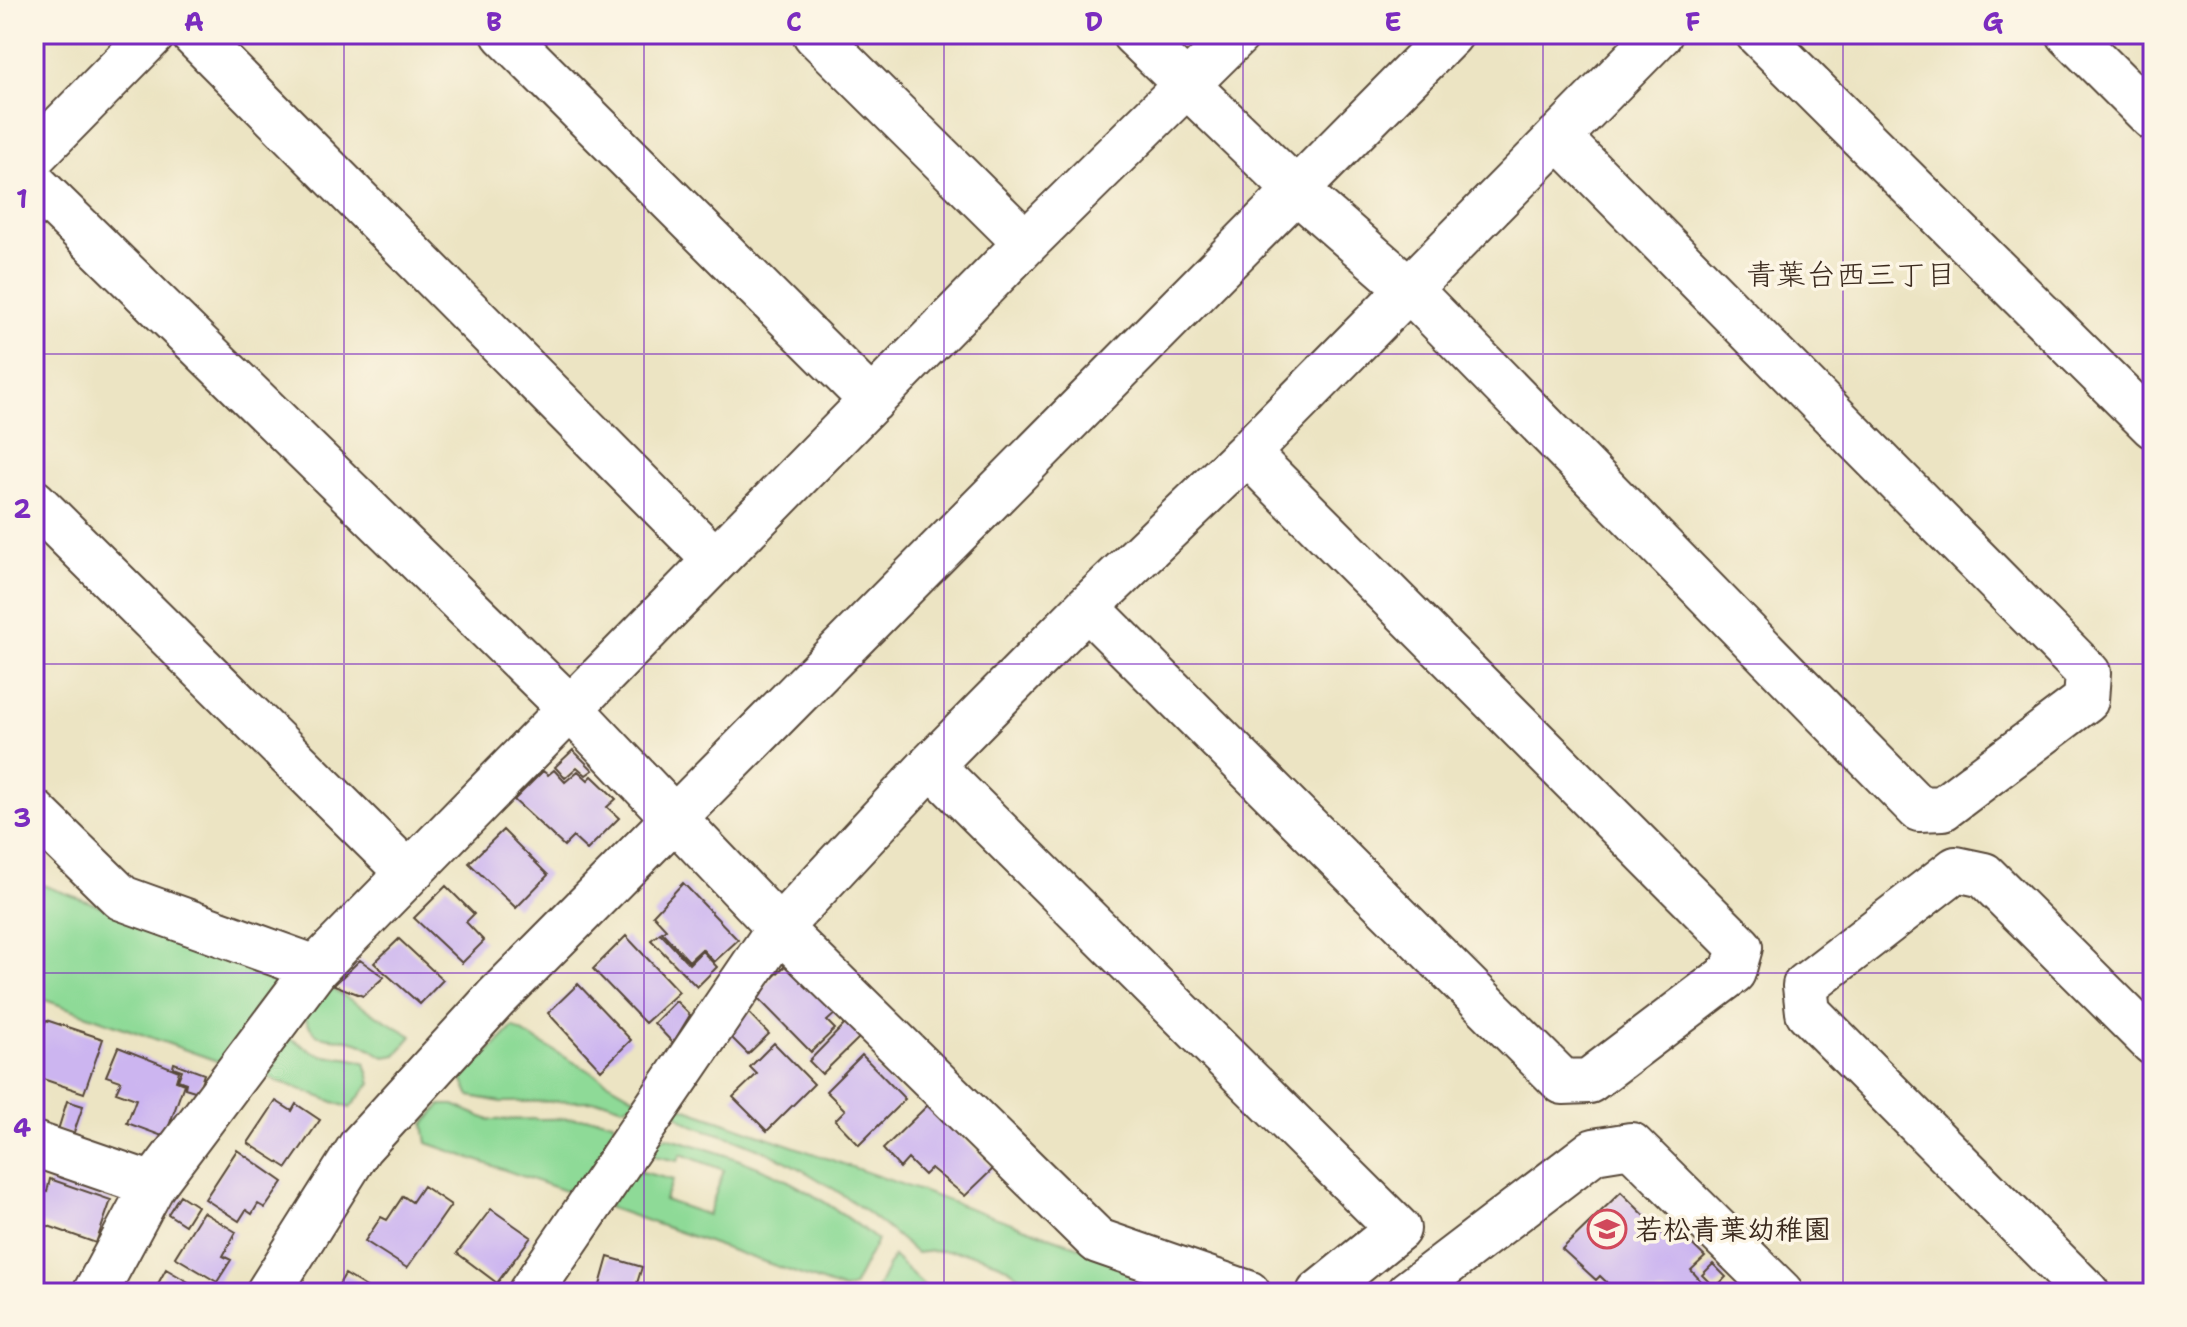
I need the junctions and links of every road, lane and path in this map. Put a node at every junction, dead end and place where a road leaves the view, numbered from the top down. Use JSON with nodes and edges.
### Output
{"nodes":[{"id":1,"x":153,"y":34,"type":"edge"},
{"id":2,"x":193,"y":34,"type":"edge"},
{"id":3,"x":504,"y":34,"type":"edge"},
{"id":4,"x":815,"y":34,"type":"edge"},
{"id":5,"x":1134,"y":34,"type":"edge"},
{"id":6,"x":1238,"y":34,"type":"edge"},
{"id":7,"x":1451,"y":34,"type":"edge"},
{"id":8,"x":1660,"y":34,"type":"edge"},
{"id":9,"x":1758,"y":34,"type":"edge"},
{"id":10,"x":2069,"y":34,"type":"edge"},
{"id":11,"x":1188,"y":87,"type":"junction"},
{"id":12,"x":2153,"y":118,"type":"edge"},
{"id":13,"x":1558,"y":137,"type":"junction"},
{"id":14,"x":34,"y":155,"type":"edge"},
{"id":15,"x":34,"y":184,"type":"edge"},
{"id":16,"x":1297,"y":191,"type":"junction"},
{"id":17,"x":1026,"y":243,"type":"junction"},
{"id":18,"x":1407,"y":287,"type":"junction"},
{"id":19,"x":872,"y":401,"type":"junction"},
{"id":20,"x":2153,"y":426,"type":"edge"},
{"id":21,"x":1247,"y":453,"type":"junction"},
{"id":22,"x":34,"y":502,"type":"edge"},
{"id":23,"x":715,"y":560,"type":"junction"},
{"id":24,"x":1087,"y":607,"type":"junction"},
{"id":25,"x":570,"y":708,"type":"junction"},
{"id":26,"x":931,"y":765,"type":"junction"},
{"id":27,"x":34,"y":812,"type":"edge"},
{"id":28,"x":675,"y":819,"type":"junction"},
{"id":29,"x":408,"y":873,"type":"junction"},
{"id":30,"x":779,"y":928,"type":"junction"},
{"id":31,"x":316,"y":968,"type":"junction"},
{"id":32,"x":2153,"y":1043,"type":"edge"},
{"id":33,"x":34,"y":1144,"type":"edge"},
{"id":34,"x":153,"y":1185,"type":"junction"},
{"id":35,"x":95,"y":1293,"type":"edge"},
{"id":36,"x":268,"y":1293,"type":"edge"},
{"id":37,"x":530,"y":1293,"type":"edge"},
{"id":38,"x":1248,"y":1293,"type":"edge"},
{"id":39,"x":1319,"y":1293,"type":"edge"},
{"id":40,"x":1408,"y":1293,"type":"edge"},
{"id":41,"x":1781,"y":1293,"type":"edge"},
{"id":42,"x":2087,"y":1293,"type":"edge"}],
"edges":[{"from":1,"to":14,"type":"street"},
{"from":2,"to":23,"type":"street"},
{"from":3,"to":19,"type":"street"},
{"from":4,"to":17,"type":"street"},
{"from":5,"to":11,"type":"street"},
{"from":6,"to":11,"type":"street"},
{"from":7,"to":16,"type":"street"},
{"from":8,"to":13,"type":"street"},
{"from":9,"to":20,"type":"street"},
{"from":10,"to":12,"type":"street"},
{"from":11,"to":16,"type":"street"},
{"from":11,"to":17,"type":"street"},
{"from":13,"to":18,"type":"street"},
{"from":13,"to":18,"type":"street"},
{"from":15,"to":25,"type":"street"},
{"from":16,"to":18,"type":"street"},
{"from":16,"to":28,"type":"street"},
{"from":17,"to":19,"type":"street"},
{"from":18,"to":21,"type":"street"},
{"from":19,"to":23,"type":"street"},
{"from":21,"to":24,"type":"street"},
{"from":21,"to":24,"type":"street"},
{"from":22,"to":29,"type":"street"},
{"from":23,"to":25,"type":"street"},
{"from":24,"to":26,"type":"street"},
{"from":25,"to":28,"type":"street"},
{"from":25,"to":29,"type":"street"},
{"from":26,"to":30,"type":"street"},
{"from":26,"to":39,"type":"street"},
{"from":27,"to":31,"type":"street"},
{"from":28,"to":30,"type":"street"},
{"from":28,"to":36,"type":"street"},
{"from":29,"to":31,"type":"street"},
{"from":30,"to":37,"type":"street"},
{"from":30,"to":38,"type":"street"},
{"from":31,"to":34,"type":"street"},
{"from":32,"to":42,"type":"street"},
{"from":33,"to":34,"type":"street"},
{"from":34,"to":35,"type":"street"},
{"from":40,"to":41,"type":"street"}]}
